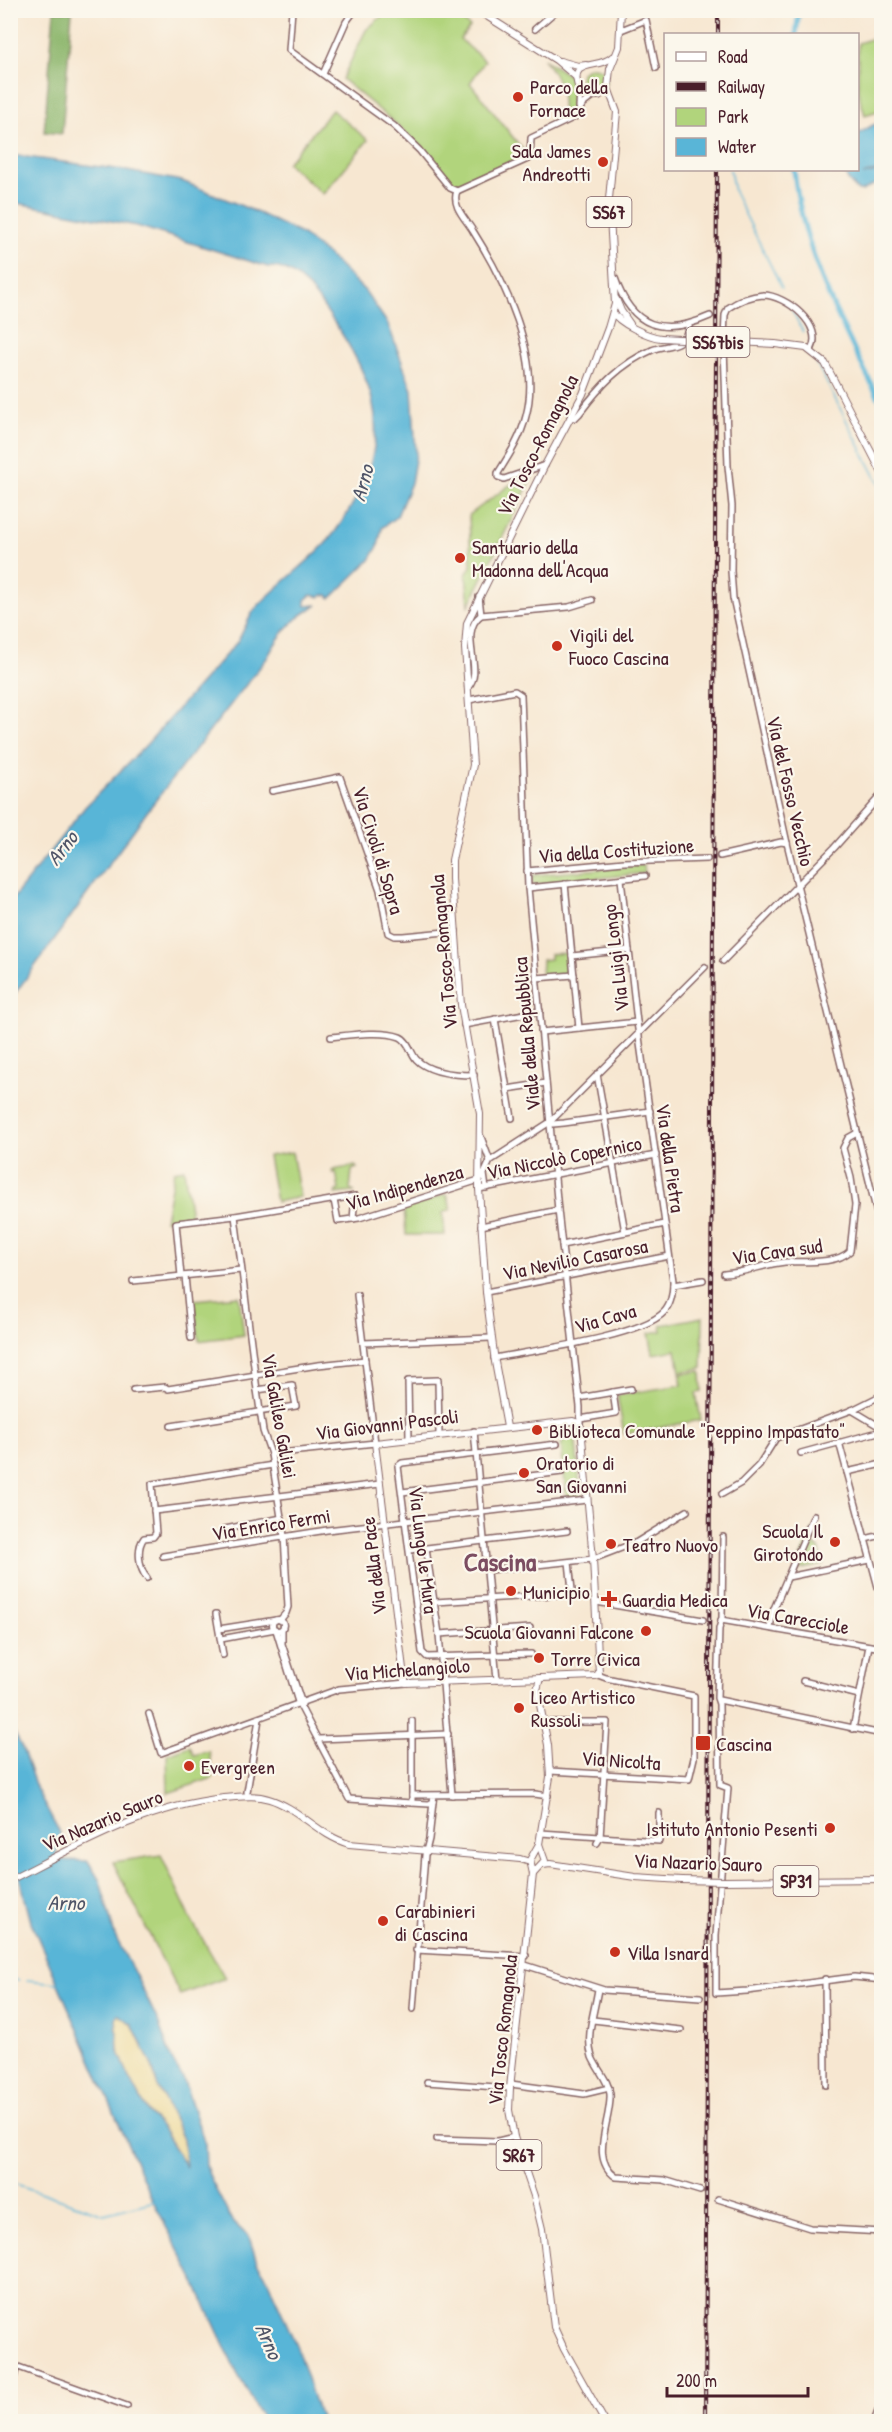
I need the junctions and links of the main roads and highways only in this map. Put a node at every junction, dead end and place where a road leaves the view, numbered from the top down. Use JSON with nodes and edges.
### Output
{"nodes":[{"id":1,"x":477,"y":10,"type":"edge"},
{"id":2,"x":622,"y":11,"type":"edge"},
{"id":3,"x":620,"y":40,"type":"junction"},
{"id":4,"x":556,"y":60,"type":"junction"},
{"id":5,"x":598,"y":64,"type":"junction"},
{"id":6,"x":586,"y":65,"type":"junction"},
{"id":7,"x":609,"y":74,"type":"junction"},
{"id":8,"x":576,"y":77,"type":"junction"},
{"id":9,"x":608,"y":88,"type":"junction"},
{"id":10,"x":596,"y":96,"type":"junction"},
{"id":11,"x":616,"y":118,"type":"junction"},
{"id":12,"x":616,"y":295,"type":"junction"},
{"id":13,"x":613,"y":312,"type":"junction"},
{"id":14,"x":625,"y":320,"type":"junction"},
{"id":15,"x":608,"y":328,"type":"junction"},
{"id":16,"x":882,"y":473,"type":"edge"},
{"id":17,"x":507,"y":1427,"type":"junction"},
{"id":18,"x":375,"y":1443,"type":"joint"},
{"id":19,"x":598,"y":1675,"type":"joint"},
{"id":20,"x":524,"y":1678,"type":"junction"},
{"id":21,"x":540,"y":1678,"type":"junction"},
{"id":22,"x":406,"y":1683,"type":"joint"},
{"id":23,"x":537,"y":1690,"type":"junction"},
{"id":24,"x":535,"y":1857,"type":"junction"},
{"id":25,"x":544,"y":1865,"type":"junction"},
{"id":26,"x":533,"y":1874,"type":"junction"},
{"id":27,"x":882,"y":1879,"type":"edge"},
{"id":28,"x":10,"y":1880,"type":"edge"},
{"id":29,"x":605,"y":2421,"type":"edge"}],
"edges":[{"from":1,"to":4,"type":"main road"},
{"from":2,"to":3,"type":"main road","number":"SS67"},
{"from":3,"to":5,"type":"main road"},
{"from":3,"to":7,"type":"main road","number":"SS67"},
{"from":4,"to":6,"type":"main road"},
{"from":4,"to":8,"type":"main road"},
{"from":5,"to":6,"type":"main road"},
{"from":5,"to":7,"type":"main road"},
{"from":6,"to":8,"type":"main road"},
{"from":7,"to":9,"type":"main road","number":"SS67"},
{"from":8,"to":10,"type":"main road"},
{"from":9,"to":10,"type":"main road"},
{"from":9,"to":11,"type":"main road","number":"SS67"},
{"from":10,"to":11,"type":"main road"},
{"from":11,"to":12,"type":"main road","name":"Via Tosco-Romagnola","number":"SS67"},
{"from":12,"to":13,"type":"main road","name":"Via Tosco-Romagnola","number":"SS67"},
{"from":12,"to":14,"type":"main road","number":"SS67bis"},
{"from":13,"to":14,"type":"main road","number":"SS67bis"},
{"from":13,"to":15,"type":"main road","name":"Via Tosco-Romagnola","number":"SS67"},
{"from":14,"to":15,"type":"main road"},
{"from":14,"to":16,"type":"main road","number":"SS67bis","bridge":true},
{"from":15,"to":17,"type":"main road","name":"Via Tosco-Romagnola","number":"SS67"},
{"from":17,"to":18,"type":"main road","name":"Via Giovanni Pascoli"},
{"from":17,"to":19,"type":"main road","name":"Via Giovanni Pascoli"},
{"from":18,"to":22,"type":"main road","name":"Via della Pace"},
{"from":19,"to":21,"type":"main road","name":"Via Michelangiolo"},
{"from":20,"to":21,"type":"main road","name":"Via Michelangiolo"},
{"from":20,"to":22,"type":"main road","name":"Via Michelangiolo"},
{"from":20,"to":23,"type":"main road"},
{"from":21,"to":23,"type":"main road"},
{"from":23,"to":24,"type":"main road","name":"Via Tosco Romagnola"},
{"from":24,"to":25,"type":"main road"},
{"from":24,"to":25,"type":"main road","name":"Via Tosco Romagnola"},
{"from":24,"to":26,"type":"main road","name":"Via Tosco Romagnola"},
{"from":24,"to":28,"type":"main road","name":"Via Nazario Sauro"},
{"from":25,"to":26,"type":"main road"},
{"from":25,"to":27,"type":"main road","name":"Via Nazario Sauro","number":"SP31","bridge":true},
{"from":26,"to":29,"type":"main road","name":"Via Tosco Romagnola","number":"SR67"}]}
